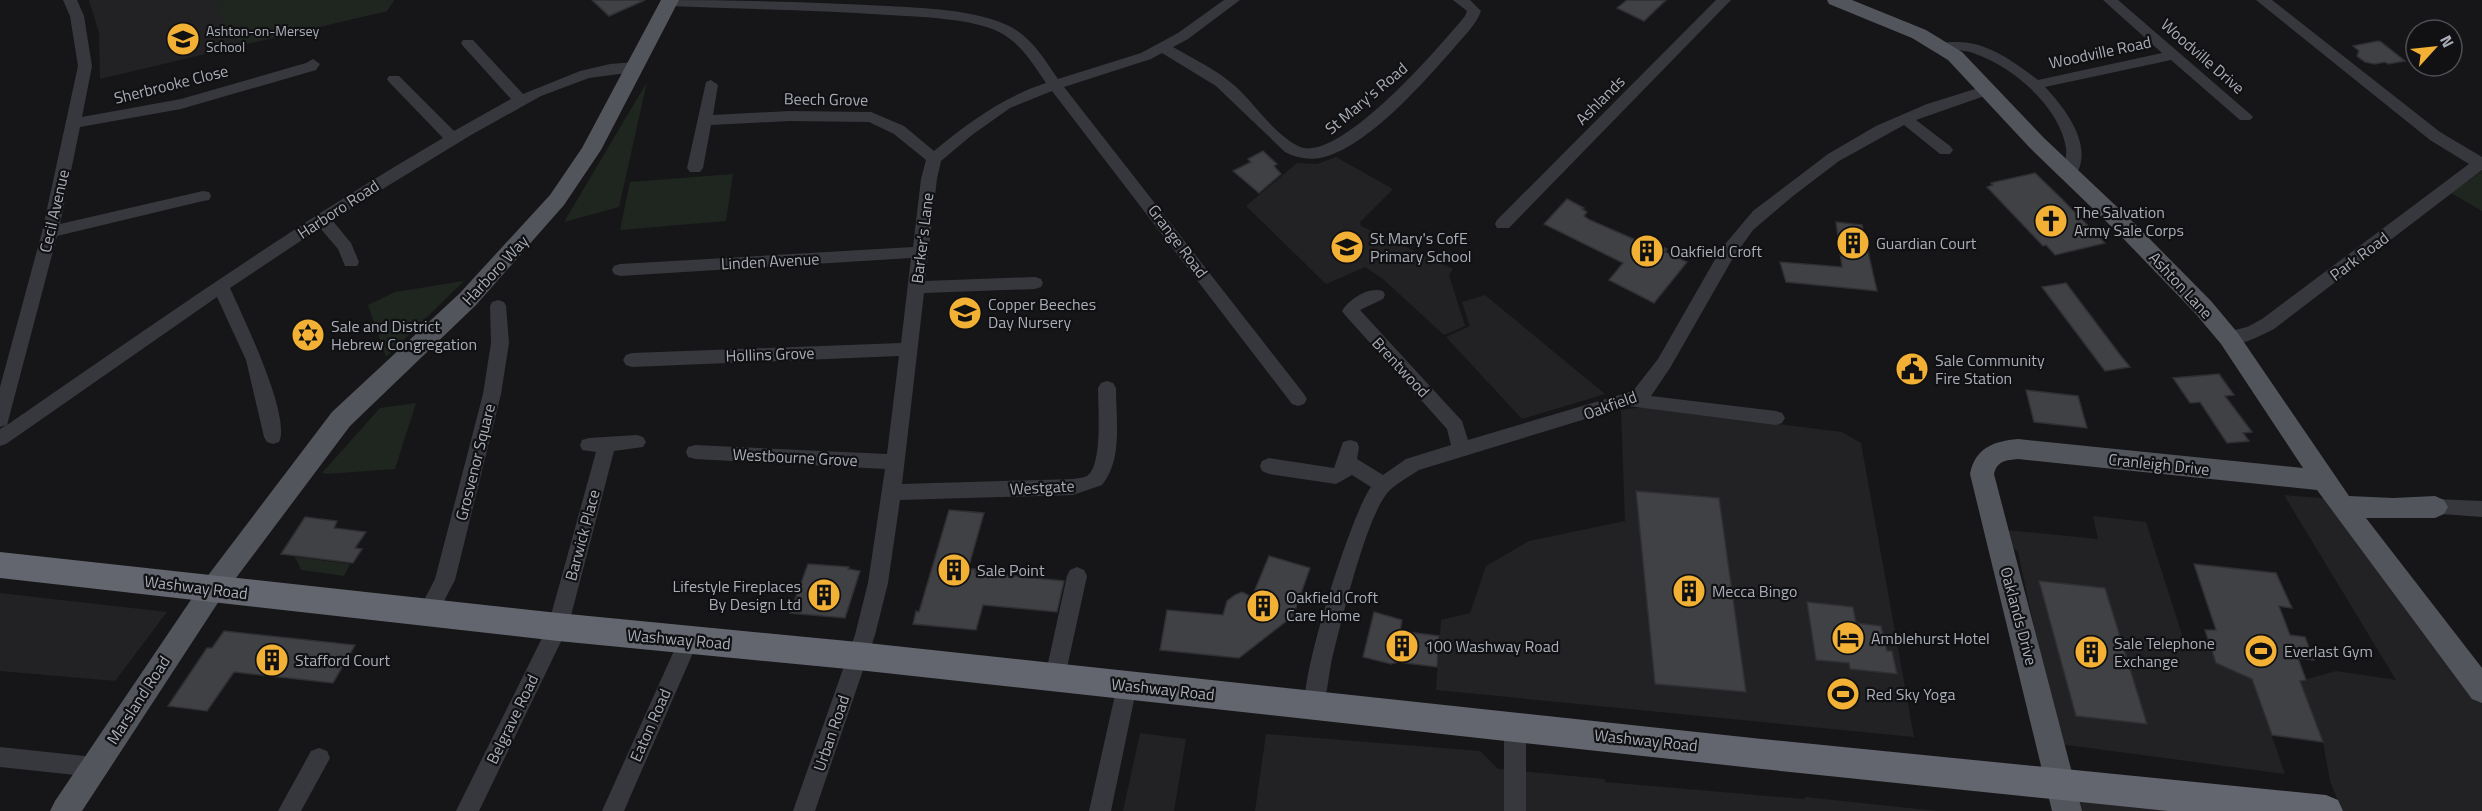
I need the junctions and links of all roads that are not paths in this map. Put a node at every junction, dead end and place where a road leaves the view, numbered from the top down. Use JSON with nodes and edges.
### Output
{"nodes":[{"id":1,"x":70,"y":0,"type":"edge"},
{"id":2,"x":1233,"y":0,"type":"edge"},
{"id":3,"x":1460,"y":0,"type":"edge"},
{"id":4,"x":1724,"y":0,"type":"edge"},
{"id":5,"x":2110,"y":0,"type":"edge"},
{"id":6,"x":2263,"y":0,"type":"edge"},
{"id":7,"x":670,"y":1,"type":"edge"},
{"id":8,"x":1840,"y":1,"type":"edge"},
{"id":9,"x":850,"y":4,"type":"edge"},
{"id":10,"x":468,"y":43,"type":"dead end"},
{"id":11,"x":1163,"y":48,"type":"junction"},
{"id":12,"x":1945,"y":48,"type":"junction"},
{"id":13,"x":2174,"y":55,"type":"junction"},
{"id":14,"x":635,"y":67,"type":"junction"},
{"id":15,"x":310,"y":69,"type":"dead end"},
{"id":16,"x":394,"y":79,"type":"dead end"},
{"id":17,"x":711,"y":85,"type":"dead end"},
{"id":18,"x":1055,"y":85,"type":"junction"},
{"id":19,"x":2035,"y":85,"type":"junction"},
{"id":20,"x":1988,"y":90,"type":"junction"},
{"id":21,"x":520,"y":100,"type":"junction"},
{"id":22,"x":2245,"y":117,"type":"dead end"},
{"id":23,"x":1904,"y":118,"type":"junction"},
{"id":24,"x":704,"y":120,"type":"junction"},
{"id":25,"x":75,"y":123,"type":"junction"},
{"id":26,"x":453,"y":139,"type":"junction"},
{"id":27,"x":1945,"y":150,"type":"dead end"},
{"id":28,"x":934,"y":159,"type":"junction"},
{"id":29,"x":2481,"y":163,"type":"edge"},
{"id":30,"x":695,"y":168,"type":"dead end"},
{"id":31,"x":2066,"y":171,"type":"junction"},
{"id":32,"x":203,"y":196,"type":"dead end"},
{"id":33,"x":322,"y":219,"type":"junction"},
{"id":34,"x":1503,"y":224,"type":"dead end"},
{"id":35,"x":50,"y":232,"type":"junction"},
{"id":36,"x":921,"y":252,"type":"junction"},
{"id":37,"x":351,"y":262,"type":"dead end"},
{"id":38,"x":620,"y":270,"type":"dead end"},
{"id":39,"x":1035,"y":283,"type":"dead end"},
{"id":40,"x":220,"y":285,"type":"junction"},
{"id":41,"x":916,"y":287,"type":"junction"},
{"id":42,"x":1377,"y":295,"type":"dead end"},
{"id":43,"x":498,"y":306,"type":"dead end"},
{"id":44,"x":2229,"y":338,"type":"junction"},
{"id":45,"x":908,"y":349,"type":"junction"},
{"id":46,"x":632,"y":360,"type":"dead end"},
{"id":47,"x":1107,"y":388,"type":"dead end"},
{"id":48,"x":1298,"y":399,"type":"dead end"},
{"id":49,"x":1630,"y":400,"type":"junction"},
{"id":50,"x":1776,"y":418,"type":"dead end"},
{"id":51,"x":0,"y":433,"type":"edge"},
{"id":52,"x":273,"y":437,"type":"dead end"},
{"id":53,"x":637,"y":442,"type":"dead end"},
{"id":54,"x":1461,"y":451,"type":"junction"},
{"id":55,"x":695,"y":452,"type":"dead end"},
{"id":56,"x":1995,"y":452,"type":"joint"},
{"id":57,"x":894,"y":462,"type":"junction"},
{"id":58,"x":1269,"y":466,"type":"dead end"},
{"id":59,"x":2324,"y":480,"type":"junction"},
{"id":60,"x":1383,"y":485,"type":"junction"},
{"id":61,"x":892,"y":492,"type":"junction"},
{"id":62,"x":2342,"y":506,"type":"junction"},
{"id":63,"x":2434,"y":507,"type":"joint"},
{"id":64,"x":2482,"y":509,"type":"edge"},
{"id":65,"x":0,"y":565,"type":"edge"},
{"id":66,"x":1077,"y":576,"type":"dead end"},
{"id":67,"x":212,"y":590,"type":"junction"},
{"id":68,"x":428,"y":612,"type":"junction"},
{"id":69,"x":558,"y":627,"type":"junction"},
{"id":70,"x":689,"y":639,"type":"junction"},
{"id":71,"x":858,"y":656,"type":"junction"},
{"id":72,"x":1055,"y":677,"type":"junction"},
{"id":73,"x":1126,"y":686,"type":"junction"},
{"id":74,"x":2482,"y":690,"type":"edge"},
{"id":75,"x":1313,"y":706,"type":"junction"},
{"id":76,"x":1515,"y":726,"type":"junction"},
{"id":77,"x":0,"y":757,"type":"edge"},
{"id":78,"x":319,"y":758,"type":"dead end"},
{"id":79,"x":94,"y":767,"type":"junction"},
{"id":80,"x":2064,"y":798,"type":"edge"},
{"id":81,"x":65,"y":811,"type":"edge"},
{"id":82,"x":289,"y":811,"type":"edge"},
{"id":83,"x":466,"y":811,"type":"edge"},
{"id":84,"x":613,"y":811,"type":"edge"},
{"id":85,"x":804,"y":811,"type":"edge"},
{"id":86,"x":1100,"y":811,"type":"edge"},
{"id":87,"x":1515,"y":811,"type":"edge"},
{"id":88,"x":2326,"y":811,"type":"edge"}],
"edges":[{"from":1,"to":25,"type":"street","name":"Cecil Avenue"},
{"from":2,"to":11,"type":"street"},
{"from":3,"to":11,"type":"street","name":"St Mary's Road"},
{"from":4,"to":34,"type":"street","name":"Ashlands"},
{"from":5,"to":13,"type":"street","name":"Woodville Drive"},
{"from":6,"to":29,"type":"street"},
{"from":7,"to":9,"type":"street","name":"Grange Road"},
{"from":7,"to":14,"type":"main road"},
{"from":8,"to":12,"type":"main road","name":"Ashton Lane"},
{"from":9,"to":18,"type":"street","name":"Grange Road"},
{"from":10,"to":21,"type":"street"},
{"from":11,"to":18,"type":"street"},
{"from":12,"to":19,"type":"street"},
{"from":12,"to":20,"type":"main road","name":"Ashton Lane"},
{"from":13,"to":19,"type":"street","name":"Woodville Road"},
{"from":13,"to":22,"type":"street","name":"Woodville Drive"},
{"from":14,"to":21,"type":"street","name":"Harboro Road"},
{"from":14,"to":67,"type":"main road","name":"Harboro Way"},
{"from":15,"to":25,"type":"street","name":"Sherbrooke Close"},
{"from":16,"to":26,"type":"street"},
{"from":17,"to":24,"type":"street"},
{"from":18,"to":28,"type":"street"},
{"from":18,"to":48,"type":"street","name":"Grange Road"},
{"from":19,"to":31,"type":"street"},
{"from":20,"to":23,"type":"street","name":"Oakfield"},
{"from":20,"to":31,"type":"main road","name":"Ashton Lane"},
{"from":21,"to":26,"type":"street","name":"Harboro Road"},
{"from":23,"to":27,"type":"street"},
{"from":23,"to":49,"type":"street","name":"Oakfield"},
{"from":24,"to":28,"type":"street","name":"Beech Grove"},
{"from":24,"to":30,"type":"street"},
{"from":25,"to":35,"type":"street","name":"Cecil Avenue"},
{"from":26,"to":33,"type":"street","name":"Harboro Road"},
{"from":28,"to":36,"type":"street","name":"Barker's Lane"},
{"from":29,"to":44,"type":"street","name":"Park Road"},
{"from":31,"to":44,"type":"main road","name":"Ashton Lane"},
{"from":32,"to":35,"type":"street"},
{"from":33,"to":37,"type":"street"},
{"from":33,"to":40,"type":"street","name":"Harboro Road"},
{"from":35,"to":51,"type":"street","name":"Cecil Avenue"},
{"from":36,"to":38,"type":"street","name":"Linden Avenue"},
{"from":36,"to":41,"type":"street","name":"Barker's Lane"},
{"from":39,"to":41,"type":"street"},
{"from":40,"to":51,"type":"street","name":"Harboro Road"},
{"from":40,"to":52,"type":"street"},
{"from":41,"to":45,"type":"street","name":"Barker's Lane"},
{"from":42,"to":54,"type":"street","name":"Brentwood"},
{"from":43,"to":68,"type":"street","name":"Grosvenor Square"},
{"from":44,"to":59,"type":"main road","name":"Ashton Lane"},
{"from":45,"to":46,"type":"street","name":"Hollins Grove"},
{"from":45,"to":57,"type":"street","name":"Barker's Lane"},
{"from":47,"to":61,"type":"street","name":"Westgate"},
{"from":49,"to":50,"type":"street"},
{"from":49,"to":54,"type":"street","name":"Oakfield"},
{"from":53,"to":69,"type":"street","name":"Barwick Place"},
{"from":54,"to":60,"type":"street","name":"Oakfield"},
{"from":55,"to":57,"type":"street","name":"Westbourne Grove"},
{"from":56,"to":59,"type":"main road","name":"Cranleigh Drive"},
{"from":56,"to":80,"type":"main road","name":"Oaklands Drive"},
{"from":57,"to":61,"type":"street","name":"Barker's Lane"},
{"from":58,"to":60,"type":"street"},
{"from":59,"to":62,"type":"main road","name":"Ashton Lane"},
{"from":60,"to":75,"type":"street","name":"Oakfield"},
{"from":61,"to":71,"type":"street","name":"Barker's Lane"},
{"from":62,"to":63,"type":"main road"},
{"from":62,"to":74,"type":"main road","name":"Ashton Lane"},
{"from":63,"to":64,"type":"street"},
{"from":65,"to":67,"type":"highway","name":"Washway Road"},
{"from":66,"to":72,"type":"street"},
{"from":67,"to":68,"type":"highway","name":"Washway Road"},
{"from":67,"to":79,"type":"main road","name":"Marsland Road"},
{"from":68,"to":69,"type":"highway","name":"Washway Road"},
{"from":69,"to":70,"type":"highway","name":"Washway Road"},
{"from":69,"to":83,"type":"street","name":"Belgrave Road"},
{"from":70,"to":71,"type":"highway","name":"Washway Road"},
{"from":70,"to":84,"type":"street","name":"Eaton Road"},
{"from":71,"to":72,"type":"highway","name":"Washway Road"},
{"from":71,"to":85,"type":"street","name":"Urban Road"},
{"from":72,"to":73,"type":"highway","name":"Washway Road"},
{"from":73,"to":75,"type":"highway","name":"Washway Road"},
{"from":73,"to":86,"type":"street"},
{"from":75,"to":76,"type":"highway","name":"Washway Road"},
{"from":76,"to":80,"type":"highway","name":"Washway Road"},
{"from":76,"to":87,"type":"street"},
{"from":77,"to":79,"type":"street"},
{"from":78,"to":82,"type":"street"},
{"from":79,"to":81,"type":"main road","name":"Marsland Road"},
{"from":80,"to":88,"type":"highway","name":"Washway Road"}]}
